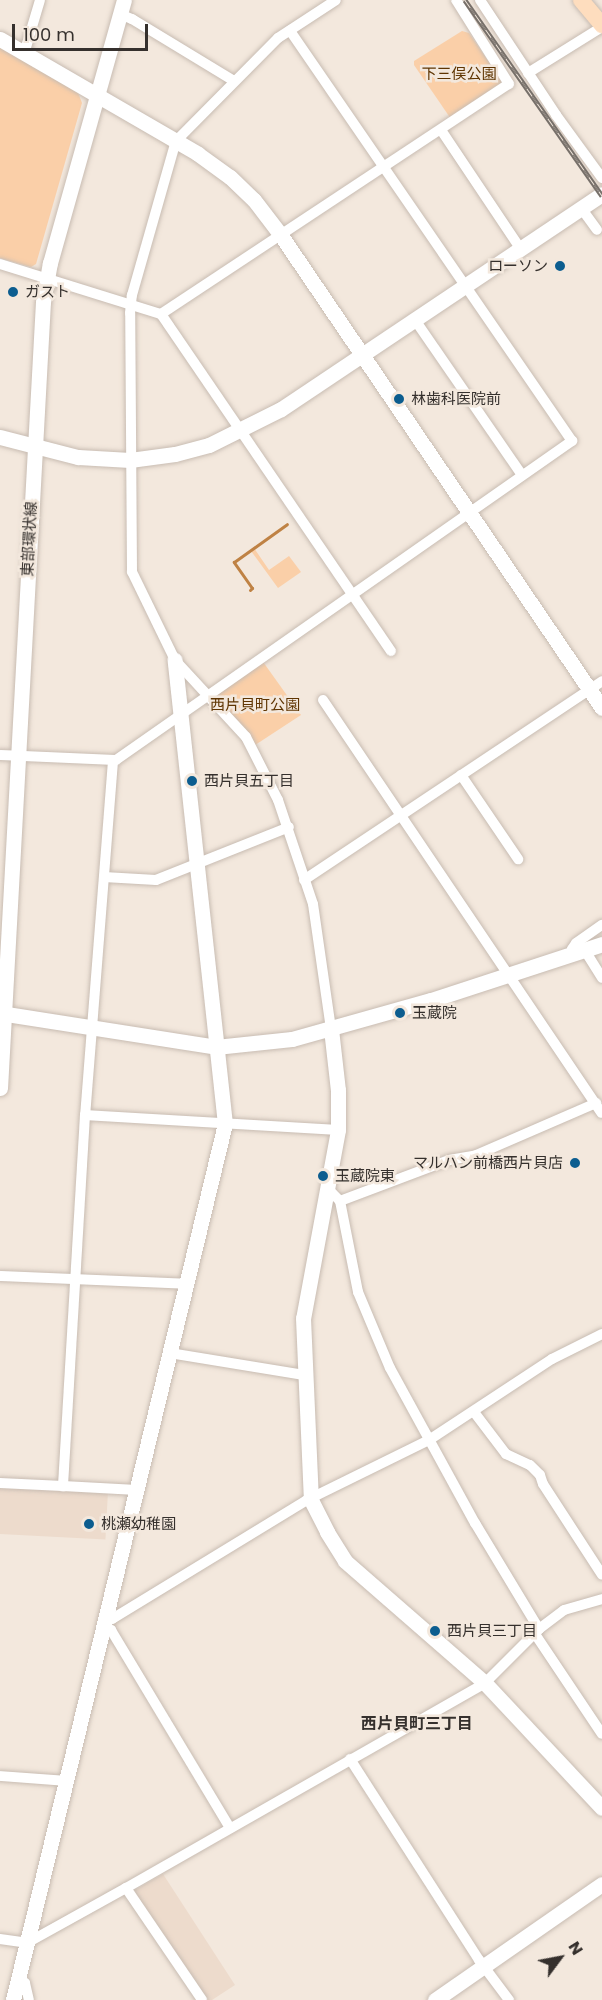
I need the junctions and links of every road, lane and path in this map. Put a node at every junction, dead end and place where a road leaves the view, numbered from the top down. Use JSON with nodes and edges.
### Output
{"nodes":[{"id":1,"x":40,"y":0,"type":"edge"},
{"id":2,"x":313,"y":0,"type":"edge"},
{"id":3,"x":336,"y":0,"type":"edge"},
{"id":4,"x":456,"y":0,"type":"edge"},
{"id":5,"x":480,"y":0,"type":"edge"},
{"id":6,"x":581,"y":0,"type":"edge"},
{"id":7,"x":122,"y":7,"type":"edge"},
{"id":8,"x":320,"y":11,"type":"junction"},
{"id":9,"x":602,"y":26,"type":"edge"},
{"id":10,"x":290,"y":31,"type":"junction"},
{"id":11,"x":0,"y":39,"type":"edge"},
{"id":12,"x":24,"y":54,"type":"junction"},
{"id":13,"x":528,"y":73,"type":"junction"},
{"id":14,"x":234,"y":81,"type":"junction"},
{"id":15,"x":96,"y":97,"type":"junction"},
{"id":16,"x":441,"y":130,"type":"junction"},
{"id":17,"x":176,"y":141,"type":"junction"},
{"id":18,"x":385,"y":168,"type":"junction"},
{"id":19,"x":602,"y":178,"type":"edge"},
{"id":20,"x":602,"y":194,"type":"edge"},
{"id":21,"x":584,"y":212,"type":"dead end"},
{"id":22,"x":597,"y":230,"type":"dead end"},
{"id":23,"x":280,"y":234,"type":"junction"},
{"id":24,"x":520,"y":248,"type":"junction"},
{"id":25,"x":0,"y":264,"type":"edge"},
{"id":26,"x":46,"y":279,"type":"junction"},
{"id":27,"x":466,"y":286,"type":"junction"},
{"id":28,"x":130,"y":303,"type":"junction"},
{"id":29,"x":161,"y":314,"type":"junction"},
{"id":30,"x":415,"y":320,"type":"junction"},
{"id":31,"x":361,"y":356,"type":"junction"},
{"id":32,"x":242,"y":431,"type":"junction"},
{"id":33,"x":0,"y":437,"type":"edge"},
{"id":34,"x":34,"y":444,"type":"junction"},
{"id":35,"x":130,"y":460,"type":"junction"},
{"id":36,"x":522,"y":475,"type":"junction"},
{"id":37,"x":468,"y":512,"type":"junction"},
{"id":38,"x":351,"y":594,"type":"junction"},
{"id":39,"x":391,"y":651,"type":"dead end"},
{"id":40,"x":175,"y":660,"type":"junction"},
{"id":41,"x":596,"y":685,"type":"edge"},
{"id":42,"x":207,"y":698,"type":"junction"},
{"id":43,"x":323,"y":700,"type":"dead end"},
{"id":44,"x":602,"y":708,"type":"edge"},
{"id":45,"x":181,"y":714,"type":"junction"},
{"id":46,"x":0,"y":755,"type":"edge"},
{"id":47,"x":17,"y":756,"type":"junction"},
{"id":48,"x":113,"y":761,"type":"junction"},
{"id":49,"x":461,"y":775,"type":"junction"},
{"id":50,"x":401,"y":816,"type":"junction"},
{"id":51,"x":289,"y":827,"type":"junction"},
{"id":52,"x":518,"y":859,"type":"dead end"},
{"id":53,"x":198,"y":864,"type":"junction"},
{"id":54,"x":104,"y":877,"type":"junction"},
{"id":55,"x":304,"y":880,"type":"junction"},
{"id":56,"x":602,"y":925,"type":"edge"},
{"id":57,"x":602,"y":944,"type":"edge"},
{"id":58,"x":579,"y":952,"type":"junction"},
{"id":59,"x":510,"y":973,"type":"junction"},
{"id":60,"x":602,"y":978,"type":"edge"},
{"id":61,"x":2,"y":1013,"type":"edge"},
{"id":62,"x":91,"y":1028,"type":"junction"},
{"id":63,"x":332,"y":1029,"type":"junction"},
{"id":64,"x":216,"y":1047,"type":"junction"},
{"id":65,"x":0,"y":1088,"type":"edge"},
{"id":66,"x":599,"y":1108,"type":"edge"},
{"id":67,"x":85,"y":1115,"type":"junction"},
{"id":68,"x":225,"y":1124,"type":"junction"},
{"id":69,"x":338,"y":1130,"type":"junction"},
{"id":70,"x":325,"y":1194,"type":"junction"},
{"id":71,"x":340,"y":1201,"type":"junction"},
{"id":72,"x":0,"y":1276,"type":"edge"},
{"id":73,"x":75,"y":1279,"type":"junction"},
{"id":74,"x":187,"y":1284,"type":"junction"},
{"id":75,"x":602,"y":1334,"type":"edge"},
{"id":76,"x":170,"y":1353,"type":"junction"},
{"id":77,"x":304,"y":1375,"type":"junction"},
{"id":78,"x":474,"y":1412,"type":"junction"},
{"id":79,"x":429,"y":1440,"type":"junction"},
{"id":80,"x":0,"y":1483,"type":"edge"},
{"id":81,"x":63,"y":1485,"type":"junction"},
{"id":82,"x":137,"y":1490,"type":"junction"},
{"id":83,"x":311,"y":1500,"type":"junction"},
{"id":84,"x":602,"y":1575,"type":"edge"},
{"id":85,"x":602,"y":1599,"type":"edge"},
{"id":86,"x":104,"y":1623,"type":"junction"},
{"id":87,"x":537,"y":1631,"type":"junction"},
{"id":88,"x":485,"y":1683,"type":"junction"},
{"id":89,"x":602,"y":1734,"type":"edge"},
{"id":90,"x":350,"y":1759,"type":"junction"},
{"id":91,"x":0,"y":1776,"type":"edge"},
{"id":92,"x":66,"y":1781,"type":"junction"},
{"id":93,"x":602,"y":1808,"type":"edge"},
{"id":94,"x":230,"y":1828,"type":"junction"},
{"id":95,"x":602,"y":1884,"type":"edge"},
{"id":96,"x":126,"y":1888,"type":"junction"},
{"id":97,"x":0,"y":1939,"type":"edge"},
{"id":98,"x":27,"y":1943,"type":"junction"},
{"id":99,"x":486,"y":1966,"type":"junction"},
{"id":100,"x":19,"y":1978,"type":"junction"},
{"id":101,"x":13,"y":2000,"type":"edge"},
{"id":102,"x":29,"y":2000,"type":"edge"},
{"id":103,"x":202,"y":2000,"type":"edge"},
{"id":104,"x":435,"y":2000,"type":"edge"},
{"id":105,"x":509,"y":2000,"type":"edge"}],
"edges":[{"from":1,"to":12,"type":"street"},
{"from":2,"to":8,"type":"street"},
{"from":3,"to":8,"type":"street"},
{"from":4,"to":16,"type":"street"},
{"from":5,"to":13,"type":"street"},
{"from":6,"to":9,"type":"main road"},
{"from":7,"to":14,"type":"street"},
{"from":7,"to":15,"type":"street","name":"東部環状線"},
{"from":8,"to":10,"type":"street"},
{"from":9,"to":13,"type":"street"},
{"from":10,"to":14,"type":"street"},
{"from":10,"to":18,"type":"street"},
{"from":11,"to":12,"type":"street"},
{"from":12,"to":15,"type":"street"},
{"from":13,"to":19,"type":"street"},
{"from":14,"to":17,"type":"street"},
{"from":15,"to":17,"type":"street"},
{"from":15,"to":26,"type":"street","name":"東部環状線"},
{"from":16,"to":18,"type":"street"},
{"from":16,"to":24,"type":"street"},
{"from":17,"to":23,"type":"street"},
{"from":17,"to":28,"type":"street"},
{"from":18,"to":23,"type":"street"},
{"from":18,"to":27,"type":"street"},
{"from":20,"to":24,"type":"street"},
{"from":21,"to":22,"type":"street"},
{"from":23,"to":29,"type":"street"},
{"from":23,"to":31,"type":"street"},
{"from":24,"to":27,"type":"street"},
{"from":25,"to":26,"type":"street"},
{"from":26,"to":28,"type":"street"},
{"from":26,"to":34,"type":"street","name":"東部環状線"},
{"from":27,"to":30,"type":"street"},
{"from":27,"to":36,"type":"street"},
{"from":28,"to":29,"type":"street"},
{"from":28,"to":35,"type":"street"},
{"from":29,"to":32,"type":"street"},
{"from":30,"to":31,"type":"street"},
{"from":30,"to":36,"type":"street"},
{"from":31,"to":32,"type":"street"},
{"from":31,"to":37,"type":"street"},
{"from":32,"to":35,"type":"street"},
{"from":32,"to":38,"type":"street"},
{"from":33,"to":34,"type":"street"},
{"from":34,"to":35,"type":"street"},
{"from":34,"to":47,"type":"street","name":"東部環状線"},
{"from":35,"to":40,"type":"street"},
{"from":36,"to":37,"type":"street"},
{"from":37,"to":38,"type":"street"},
{"from":37,"to":41,"type":"street"},
{"from":38,"to":39,"type":"street"},
{"from":38,"to":42,"type":"street"},
{"from":40,"to":42,"type":"street"},
{"from":40,"to":45,"type":"street"},
{"from":41,"to":44,"type":"street"},
{"from":41,"to":49,"type":"street"},
{"from":42,"to":45,"type":"street"},
{"from":42,"to":51,"type":"street"},
{"from":43,"to":50,"type":"street"},
{"from":45,"to":48,"type":"street"},
{"from":45,"to":53,"type":"street"},
{"from":46,"to":47,"type":"street"},
{"from":47,"to":48,"type":"street"},
{"from":47,"to":61,"type":"street","name":"東部環状線"},
{"from":48,"to":54,"type":"street"},
{"from":49,"to":50,"type":"street"},
{"from":49,"to":52,"type":"street"},
{"from":50,"to":55,"type":"street"},
{"from":50,"to":59,"type":"street"},
{"from":51,"to":53,"type":"street"},
{"from":51,"to":55,"type":"street"},
{"from":53,"to":54,"type":"street"},
{"from":53,"to":64,"type":"street"},
{"from":54,"to":62,"type":"street"},
{"from":55,"to":63,"type":"street"},
{"from":56,"to":58,"type":"street"},
{"from":57,"to":58,"type":"street"},
{"from":58,"to":59,"type":"street"},
{"from":58,"to":60,"type":"street"},
{"from":59,"to":63,"type":"street"},
{"from":59,"to":66,"type":"street"},
{"from":61,"to":62,"type":"street"},
{"from":61,"to":65,"type":"street","name":"東部環状線"},
{"from":62,"to":64,"type":"street"},
{"from":62,"to":67,"type":"street"},
{"from":63,"to":64,"type":"street"},
{"from":63,"to":69,"type":"street"},
{"from":64,"to":68,"type":"street"},
{"from":66,"to":71,"type":"street"},
{"from":67,"to":68,"type":"street"},
{"from":67,"to":73,"type":"street"},
{"from":68,"to":69,"type":"street"},
{"from":68,"to":74,"type":"street"},
{"from":69,"to":70,"type":"street"},
{"from":70,"to":71,"type":"street"},
{"from":70,"to":77,"type":"street"},
{"from":71,"to":79,"type":"street"},
{"from":72,"to":73,"type":"street"},
{"from":73,"to":74,"type":"street"},
{"from":73,"to":81,"type":"street"},
{"from":74,"to":76,"type":"street"},
{"from":75,"to":78,"type":"street"},
{"from":76,"to":77,"type":"street"},
{"from":76,"to":82,"type":"street"},
{"from":77,"to":83,"type":"street"},
{"from":78,"to":79,"type":"street"},
{"from":78,"to":84,"type":"street"},
{"from":79,"to":83,"type":"street"},
{"from":79,"to":87,"type":"street"},
{"from":80,"to":81,"type":"street"},
{"from":81,"to":82,"type":"street"},
{"from":82,"to":86,"type":"street"},
{"from":83,"to":86,"type":"street"},
{"from":83,"to":88,"type":"street"},
{"from":85,"to":87,"type":"street"},
{"from":86,"to":92,"type":"street"},
{"from":86,"to":94,"type":"street"},
{"from":87,"to":88,"type":"street"},
{"from":87,"to":89,"type":"street"},
{"from":88,"to":90,"type":"street"},
{"from":88,"to":93,"type":"street"},
{"from":90,"to":94,"type":"street"},
{"from":90,"to":99,"type":"street"},
{"from":91,"to":92,"type":"street"},
{"from":92,"to":98,"type":"street"},
{"from":94,"to":96,"type":"street"},
{"from":95,"to":99,"type":"street"},
{"from":96,"to":98,"type":"street"},
{"from":96,"to":103,"type":"street"},
{"from":97,"to":98,"type":"street"},
{"from":98,"to":100,"type":"street"},
{"from":99,"to":104,"type":"street"},
{"from":99,"to":105,"type":"street"},
{"from":100,"to":101,"type":"street"},
{"from":100,"to":102,"type":"street"}]}
